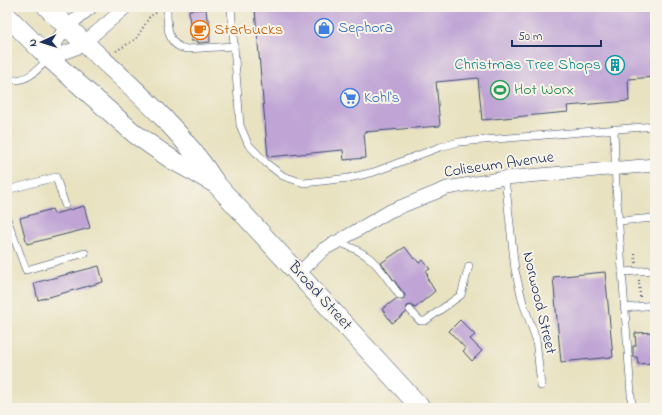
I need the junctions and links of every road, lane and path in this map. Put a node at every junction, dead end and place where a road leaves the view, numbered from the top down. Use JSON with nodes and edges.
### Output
{"nodes":[{"id":1,"x":47,"y":7,"type":"edge"},
{"id":2,"x":91,"y":7,"type":"edge"},
{"id":3,"x":126,"y":7,"type":"edge"},
{"id":4,"x":167,"y":7,"type":"edge"},
{"id":5,"x":231,"y":7,"type":"edge"},
{"id":6,"x":160,"y":11,"type":"dead end"},
{"id":7,"x":7,"y":16,"type":"edge"},
{"id":8,"x":66,"y":26,"type":"junction"},
{"id":9,"x":83,"y":44,"type":"junction"},
{"id":10,"x":234,"y":46,"type":"junction"},
{"id":11,"x":115,"y":51,"type":"dead end"},
{"id":12,"x":49,"y":58,"type":"junction"},
{"id":13,"x":7,"y":76,"type":"edge"},
{"id":14,"x":655,"y":126,"type":"edge"},
{"id":15,"x":614,"y":130,"type":"junction"},
{"id":16,"x":655,"y":165,"type":"edge"},
{"id":17,"x":616,"y":169,"type":"junction"},
{"id":18,"x":505,"y":178,"type":"junction"},
{"id":19,"x":217,"y":185,"type":"junction"},
{"id":20,"x":7,"y":190,"type":"edge"},
{"id":21,"x":65,"y":205,"type":"dead end"},
{"id":22,"x":655,"y":218,"type":"edge"},
{"id":23,"x":7,"y":219,"type":"edge"},
{"id":24,"x":618,"y":221,"type":"junction"},
{"id":25,"x":337,"y":242,"type":"junction"},
{"id":26,"x":85,"y":253,"type":"dead end"},
{"id":27,"x":635,"y":254,"type":"dead end"},
{"id":28,"x":637,"y":265,"type":"dead end"},
{"id":29,"x":469,"y":266,"type":"dead end"},
{"id":30,"x":655,"y":270,"type":"edge"},
{"id":31,"x":299,"y":272,"type":"junction"},
{"id":32,"x":622,"y":272,"type":"junction"},
{"id":33,"x":639,"y":280,"type":"dead end"},
{"id":34,"x":400,"y":296,"type":"dead end"},
{"id":35,"x":641,"y":299,"type":"dead end"},
{"id":36,"x":655,"y":305,"type":"edge"},
{"id":37,"x":624,"y":308,"type":"junction"},
{"id":38,"x":410,"y":310,"type":"dead end"},
{"id":39,"x":541,"y":386,"type":"dead end"},
{"id":40,"x":421,"y":408,"type":"edge"},
{"id":41,"x":632,"y":408,"type":"edge"}],
"edges":[{"from":1,"to":8,"type":"main road","name":"Broad Street"},
{"from":2,"to":8,"type":"street"},
{"from":3,"to":9,"type":"street"},
{"from":4,"to":10,"type":"lane"},
{"from":5,"to":10,"type":"lane"},
{"from":6,"to":11,"type":"path"},
{"from":7,"to":12,"type":"main road","name":"Broad Street"},
{"from":8,"to":9,"type":"main road","name":"Broad Street"},
{"from":8,"to":12,"type":"street"},
{"from":9,"to":12,"type":"street"},
{"from":9,"to":19,"type":"main road","name":"Broad Street"},
{"from":10,"to":15,"type":"lane"},
{"from":12,"to":13,"type":"lane"},
{"from":12,"to":19,"type":"main road","name":"Broad Street"},
{"from":14,"to":15,"type":"lane"},
{"from":15,"to":17,"type":"lane"},
{"from":16,"to":17,"type":"street","name":"Coliseum Avenue"},
{"from":17,"to":18,"type":"street","name":"Coliseum Avenue"},
{"from":17,"to":24,"type":"lane"},
{"from":18,"to":25,"type":"street","name":"Coliseum Avenue"},
{"from":18,"to":39,"type":"lane","name":"Norwood Street"},
{"from":19,"to":31,"type":"main road","name":"Broad Street"},
{"from":20,"to":21,"type":"lane"},
{"from":22,"to":24,"type":"lane"},
{"from":23,"to":26,"type":"lane"},
{"from":24,"to":32,"type":"lane"},
{"from":25,"to":31,"type":"street","name":"Coliseum Avenue"},
{"from":25,"to":34,"type":"lane"},
{"from":27,"to":28,"type":"path"},
{"from":29,"to":38,"type":"lane"},
{"from":30,"to":32,"type":"lane"},
{"from":31,"to":40,"type":"main road","name":"Broad Street"},
{"from":32,"to":37,"type":"lane"},
{"from":33,"to":35,"type":"path"},
{"from":36,"to":37,"type":"lane"},
{"from":37,"to":41,"type":"lane"}]}
